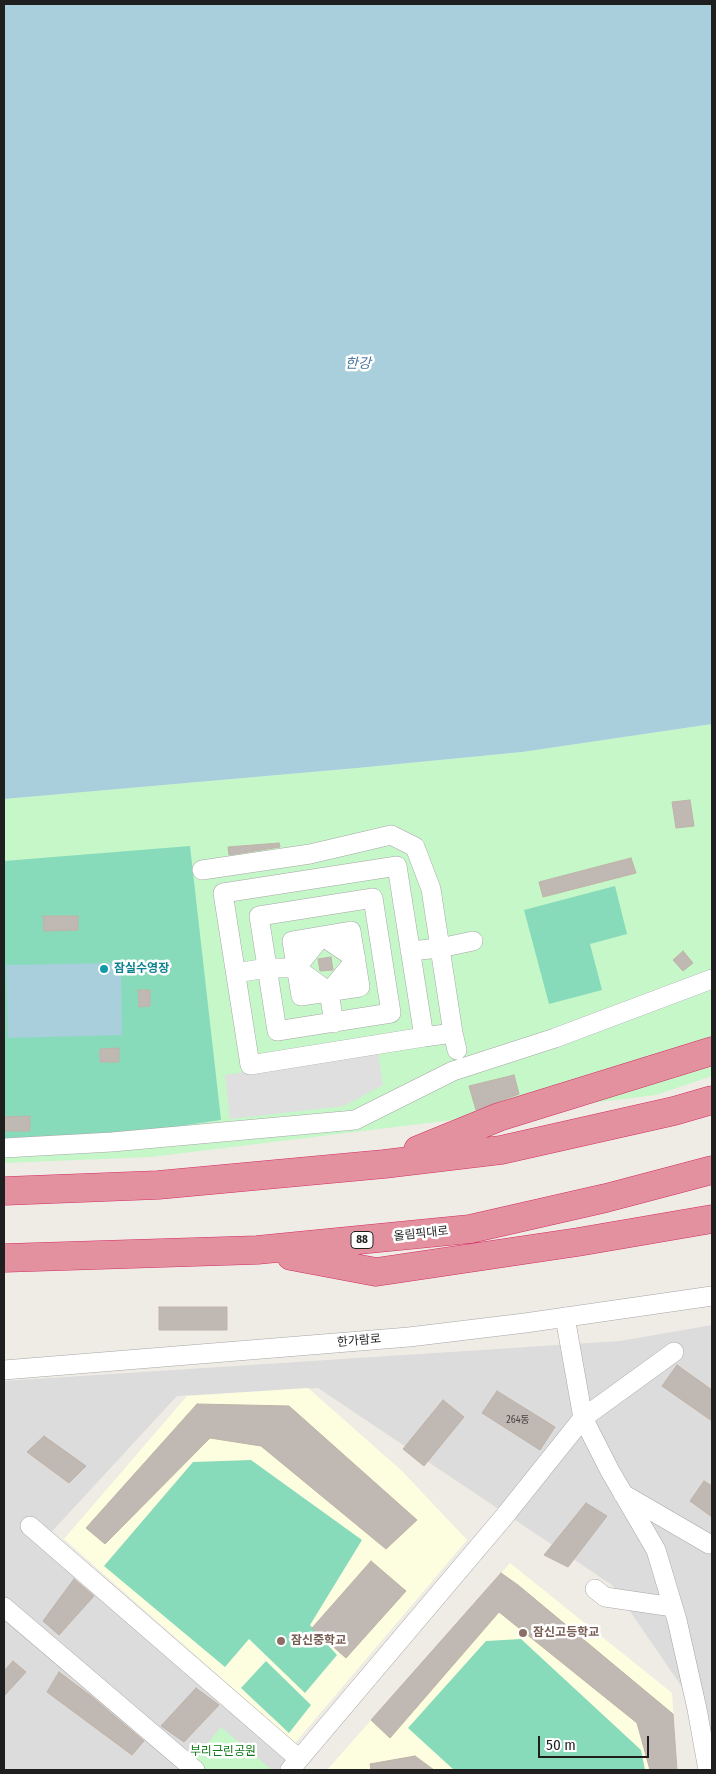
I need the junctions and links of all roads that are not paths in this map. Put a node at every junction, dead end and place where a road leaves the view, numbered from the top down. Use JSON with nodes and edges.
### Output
{"nodes":[{"id":1,"x":355,"y":842,"type":"junction"},
{"id":2,"x":310,"y":854,"type":"junction"},
{"id":3,"x":250,"y":863,"type":"junction"},
{"id":4,"x":202,"y":870,"type":"dead end"},
{"id":5,"x":368,"y":870,"type":"junction"},
{"id":6,"x":340,"y":874,"type":"junction"},
{"id":7,"x":314,"y":878,"type":"junction"},
{"id":8,"x":282,"y":884,"type":"junction"},
{"id":9,"x":254,"y":888,"type":"junction"},
{"id":10,"x":431,"y":889,"type":"junction"},
{"id":11,"x":401,"y":892,"type":"junction"},
{"id":12,"x":343,"y":903,"type":"junction"},
{"id":13,"x":318,"y":907,"type":"junction"},
{"id":14,"x":286,"y":912,"type":"junction"},
{"id":15,"x":406,"y":922,"type":"junction"},
{"id":16,"x":377,"y":926,"type":"junction"},
{"id":17,"x":322,"y":936,"type":"junction"},
{"id":18,"x":472,"y":941,"type":"dead end"},
{"id":19,"x":263,"y":944,"type":"junction"},
{"id":20,"x":232,"y":948,"type":"junction"},
{"id":21,"x":440,"y":948,"type":"junction"},
{"id":22,"x":410,"y":951,"type":"junction"},
{"id":23,"x":382,"y":956,"type":"junction"},
{"id":24,"x":356,"y":959,"type":"junction"},
{"id":25,"x":267,"y":968,"type":"junction"},
{"id":26,"x":296,"y":968,"type":"junction"},
{"id":27,"x":236,"y":973,"type":"junction"},
{"id":28,"x":712,"y":979,"type":"edge"},
{"id":29,"x":414,"y":980,"type":"junction"},
{"id":30,"x":387,"y":984,"type":"junction"},
{"id":31,"x":329,"y":992,"type":"junction"},
{"id":32,"x":273,"y":1002,"type":"junction"},
{"id":33,"x":241,"y":1007,"type":"junction"},
{"id":34,"x":363,"y":1018,"type":"junction"},
{"id":35,"x":334,"y":1022,"type":"junction"},
{"id":36,"x":305,"y":1027,"type":"junction"},
{"id":37,"x":424,"y":1037,"type":"junction"},
{"id":38,"x":367,"y":1046,"type":"junction"},
{"id":39,"x":712,"y":1051,"type":"edge"},
{"id":40,"x":310,"y":1055,"type":"junction"},
{"id":41,"x":712,"y":1100,"type":"edge"},
{"id":42,"x":4,"y":1148,"type":"edge"},
{"id":43,"x":384,"y":1164,"type":"junction"},
{"id":44,"x":712,"y":1170,"type":"edge"},
{"id":45,"x":4,"y":1191,"type":"edge"},
{"id":46,"x":712,"y":1219,"type":"edge"},
{"id":47,"x":257,"y":1250,"type":"junction"},
{"id":48,"x":4,"y":1258,"type":"edge"},
{"id":49,"x":712,"y":1296,"type":"edge"},
{"id":50,"x":565,"y":1317,"type":"junction"},
{"id":51,"x":674,"y":1352,"type":"dead end"},
{"id":52,"x":4,"y":1370,"type":"edge"},
{"id":53,"x":583,"y":1418,"type":"junction"},
{"id":54,"x":623,"y":1494,"type":"junction"},
{"id":55,"x":30,"y":1526,"type":"dead end"},
{"id":56,"x":709,"y":1544,"type":"dead end"},
{"id":57,"x":595,"y":1589,"type":"dead end"},
{"id":58,"x":4,"y":1607,"type":"edge"},
{"id":59,"x":673,"y":1607,"type":"junction"},
{"id":60,"x":705,"y":1713,"type":"edge"},
{"id":61,"x":294,"y":1764,"type":"edge"},
{"id":62,"x":195,"y":1770,"type":"edge"},
{"id":63,"x":708,"y":1770,"type":"edge"}],
"edges":[{"from":1,"to":2,"type":"street"},
{"from":1,"to":5,"type":"street"},
{"from":1,"to":10,"type":"street"},
{"from":2,"to":3,"type":"street"},
{"from":2,"to":7,"type":"street"},
{"from":3,"to":4,"type":"street"},
{"from":3,"to":9,"type":"street"},
{"from":5,"to":6,"type":"street"},
{"from":5,"to":11,"type":"street"},
{"from":6,"to":7,"type":"street"},
{"from":6,"to":12,"type":"street"},
{"from":7,"to":8,"type":"street"},
{"from":8,"to":9,"type":"street"},
{"from":8,"to":14,"type":"street"},
{"from":9,"to":20,"type":"street"},
{"from":10,"to":11,"type":"street"},
{"from":10,"to":21,"type":"street"},
{"from":11,"to":15,"type":"street"},
{"from":12,"to":13,"type":"street"},
{"from":12,"to":16,"type":"street"},
{"from":13,"to":14,"type":"street"},
{"from":13,"to":17,"type":"street"},
{"from":14,"to":19,"type":"street"},
{"from":15,"to":16,"type":"street"},
{"from":15,"to":22,"type":"street"},
{"from":16,"to":23,"type":"street"},
{"from":17,"to":24,"type":"street"},
{"from":17,"to":26,"type":"street"},
{"from":18,"to":21,"type":"street"},
{"from":19,"to":20,"type":"street"},
{"from":19,"to":25,"type":"street"},
{"from":20,"to":27,"type":"street"},
{"from":21,"to":22,"type":"street"},
{"from":21,"to":37,"type":"street"},
{"from":22,"to":29,"type":"street"},
{"from":23,"to":24,"type":"street"},
{"from":23,"to":30,"type":"street"},
{"from":24,"to":31,"type":"street"},
{"from":25,"to":26,"type":"street"},
{"from":25,"to":27,"type":"street"},
{"from":25,"to":32,"type":"street"},
{"from":26,"to":31,"type":"street"},
{"from":27,"to":33,"type":"street"},
{"from":28,"to":42,"type":"street"},
{"from":29,"to":30,"type":"street"},
{"from":29,"to":37,"type":"street"},
{"from":30,"to":34,"type":"street"},
{"from":31,"to":35,"type":"street"},
{"from":32,"to":33,"type":"street"},
{"from":32,"to":36,"type":"street"},
{"from":33,"to":40,"type":"street"},
{"from":34,"to":35,"type":"street"},
{"from":34,"to":38,"type":"street"},
{"from":35,"to":36,"type":"street"},
{"from":36,"to":40,"type":"street"},
{"from":37,"to":38,"type":"street"},
{"from":38,"to":40,"type":"street"},
{"from":39,"to":43,"type":"highway"},
{"from":41,"to":43,"type":"highway"},
{"from":43,"to":45,"type":"highway"},
{"from":44,"to":47,"type":"highway","name":"올림픽대로","number":"88"},
{"from":46,"to":47,"type":"highway"},
{"from":47,"to":48,"type":"highway","name":"올림픽대로","number":"88"},
{"from":49,"to":50,"type":"street","name":"한가람로"},
{"from":50,"to":52,"type":"street","name":"한가람로"},
{"from":50,"to":53,"type":"street"},
{"from":51,"to":53,"type":"street"},
{"from":53,"to":54,"type":"street"},
{"from":53,"to":61,"type":"street"},
{"from":54,"to":56,"type":"street"},
{"from":54,"to":59,"type":"street"},
{"from":55,"to":61,"type":"street"},
{"from":57,"to":59,"type":"street"},
{"from":58,"to":62,"type":"street"},
{"from":59,"to":60,"type":"street"},
{"from":60,"to":63,"type":"street"}]}
